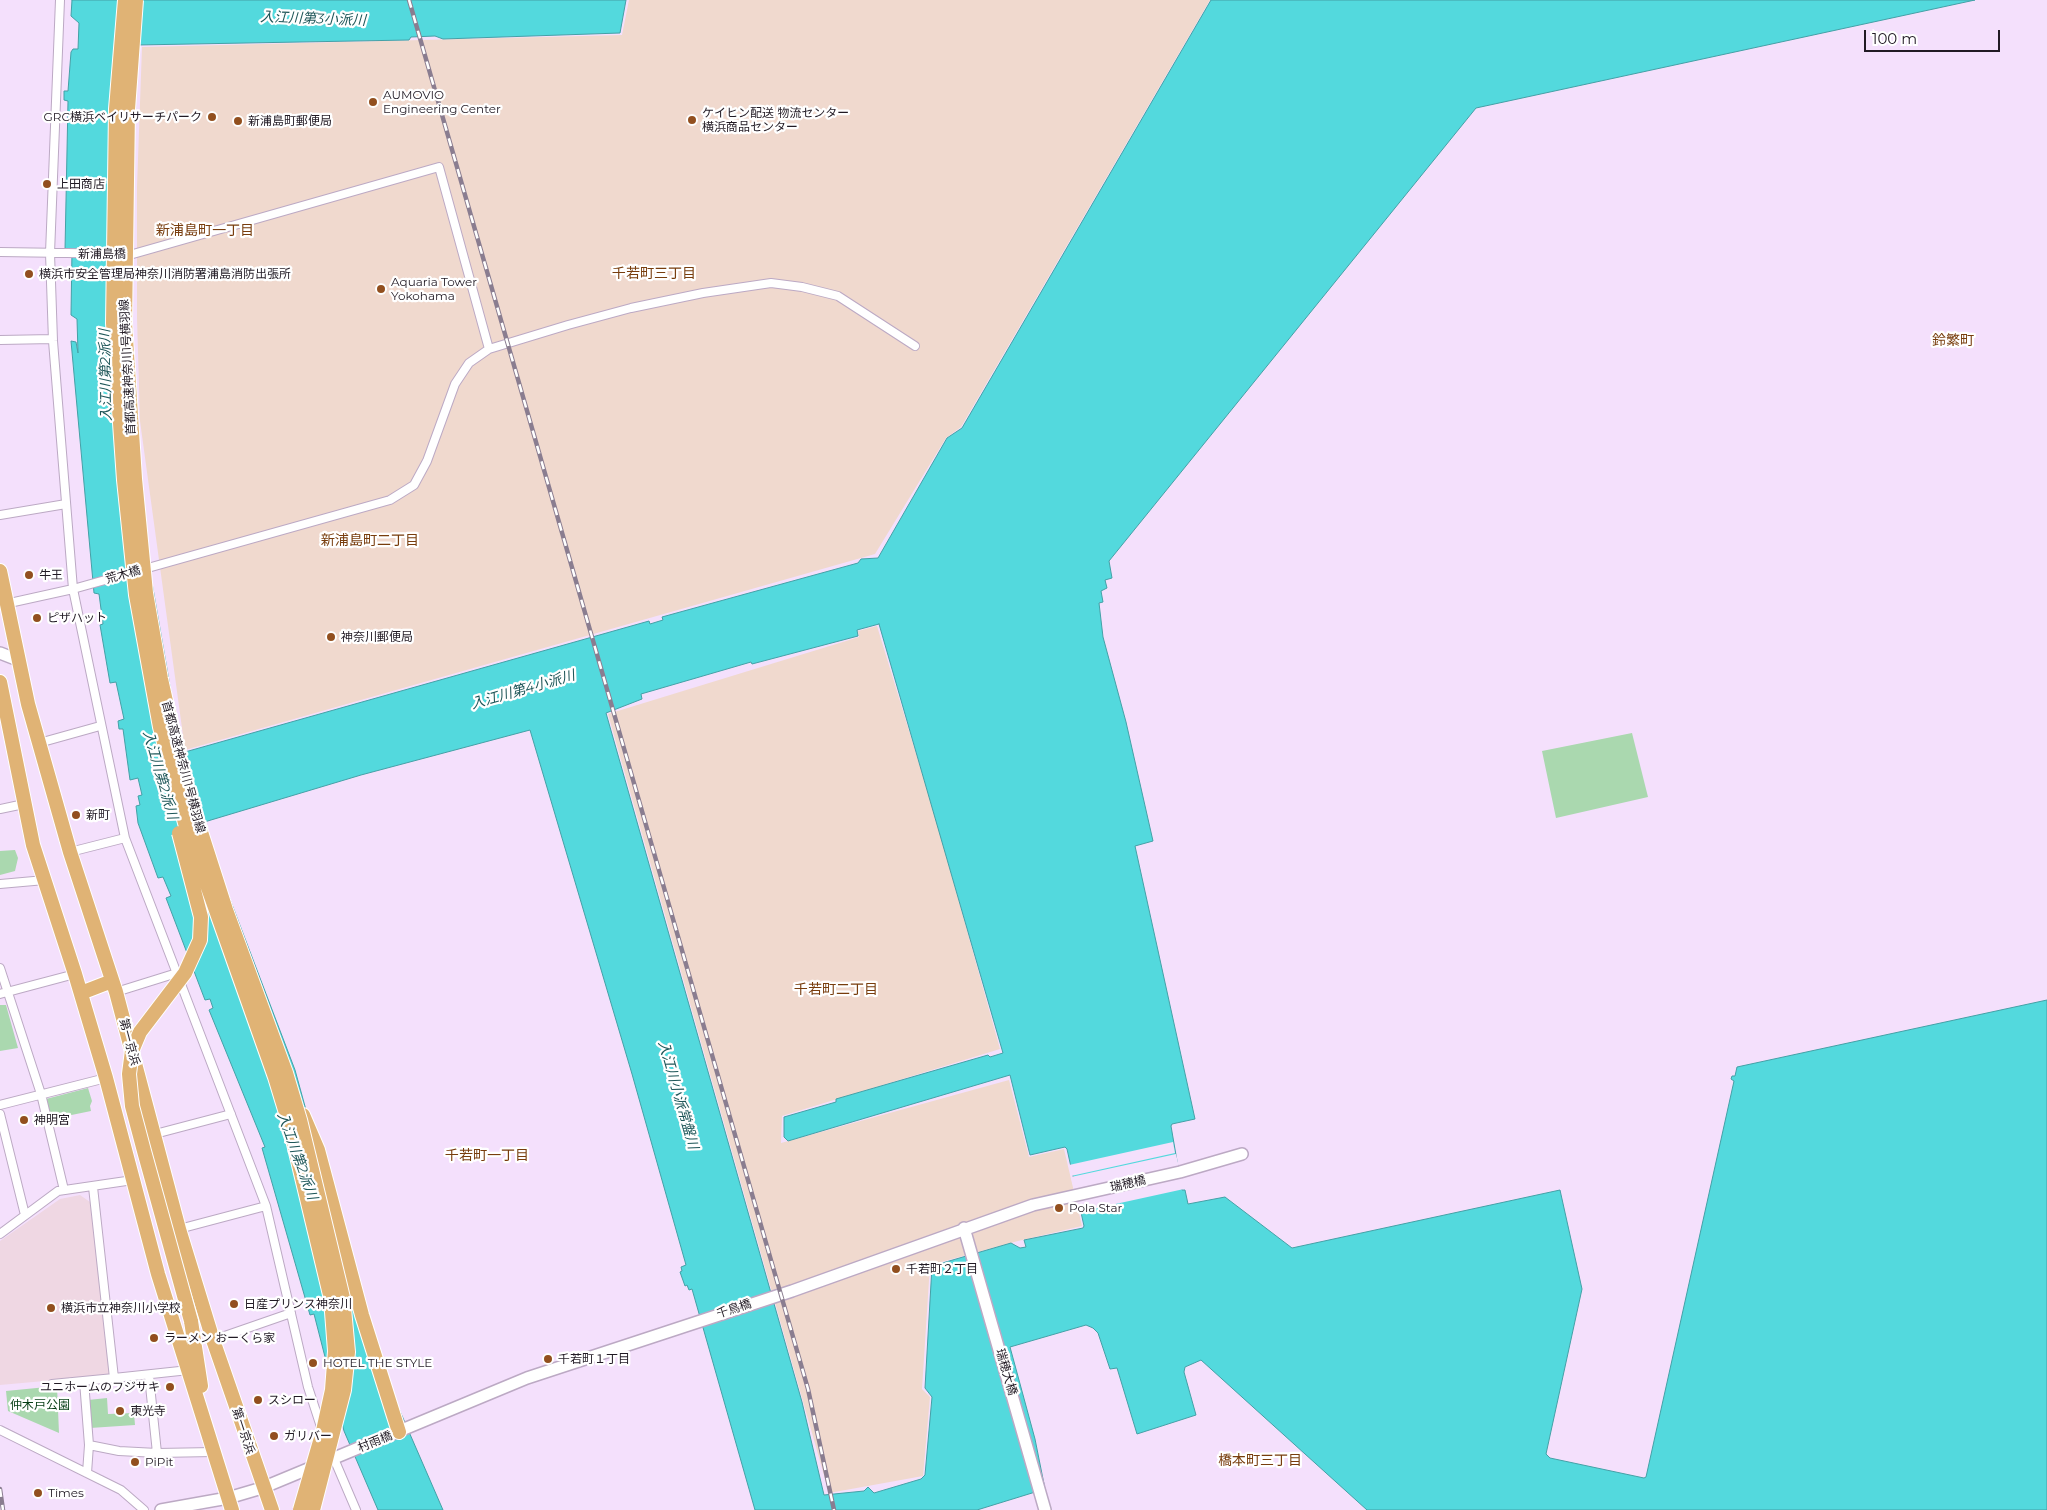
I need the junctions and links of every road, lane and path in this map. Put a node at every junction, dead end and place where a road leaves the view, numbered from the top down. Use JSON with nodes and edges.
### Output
{"nodes":[{"id":1,"x":60,"y":0,"type":"edge"},
{"id":2,"x":125,"y":0,"type":"edge"},
{"id":3,"x":136,"y":0,"type":"edge"},
{"id":4,"x":0,"y":252,"type":"edge"},
{"id":5,"x":50,"y":253,"type":"junction"},
{"id":6,"x":53,"y":339,"type":"junction"},
{"id":7,"x":0,"y":340,"type":"edge"},
{"id":8,"x":915,"y":346,"type":"dead end"},
{"id":9,"x":489,"y":349,"type":"junction"},
{"id":10,"x":66,"y":504,"type":"junction"},
{"id":11,"x":0,"y":515,"type":"edge"},
{"id":12,"x":0,"y":571,"type":"edge"},
{"id":13,"x":73,"y":589,"type":"junction"},
{"id":14,"x":3,"y":604,"type":"edge"},
{"id":15,"x":141,"y":634,"type":"junction"},
{"id":16,"x":0,"y":653,"type":"edge"},
{"id":17,"x":18,"y":660,"type":"junction"},
{"id":18,"x":0,"y":682,"type":"edge"},
{"id":19,"x":100,"y":726,"type":"junction"},
{"id":20,"x":5,"y":737,"type":"edge"},
{"id":21,"x":39,"y":742,"type":"junction"},
{"id":22,"x":24,"y":804,"type":"junction"},
{"id":23,"x":0,"y":809,"type":"edge"},
{"id":24,"x":124,"y":838,"type":"junction"},
{"id":25,"x":70,"y":852,"type":"junction"},
{"id":26,"x":45,"y":880,"type":"junction"},
{"id":27,"x":0,"y":884,"type":"edge"},
{"id":28,"x":0,"y":968,"type":"edge"},
{"id":29,"x":177,"y":973,"type":"junction"},
{"id":30,"x":75,"y":974,"type":"junction"},
{"id":31,"x":114,"y":987,"type":"junction"},
{"id":32,"x":81,"y":993,"type":"junction"},
{"id":33,"x":4,"y":994,"type":"edge"},
{"id":34,"x":286,"y":1073,"type":"junction"},
{"id":35,"x":106,"y":1078,"type":"junction"},
{"id":36,"x":41,"y":1094,"type":"junction"},
{"id":37,"x":0,"y":1105,"type":"edge"},
{"id":38,"x":0,"y":1114,"type":"edge"},
{"id":39,"x":231,"y":1114,"type":"junction"},
{"id":40,"x":154,"y":1134,"type":"junction"},
{"id":41,"x":1242,"y":1154,"type":"dead end"},
{"id":42,"x":133,"y":1180,"type":"junction"},
{"id":43,"x":93,"y":1187,"type":"junction"},
{"id":44,"x":64,"y":1190,"type":"junction"},
{"id":45,"x":266,"y":1206,"type":"junction"},
{"id":46,"x":25,"y":1216,"type":"junction"},
{"id":47,"x":964,"y":1228,"type":"junction"},
{"id":48,"x":179,"y":1230,"type":"junction"},
{"id":49,"x":0,"y":1234,"type":"edge"},
{"id":50,"x":291,"y":1313,"type":"junction"},
{"id":51,"x":213,"y":1340,"type":"junction"},
{"id":52,"x":189,"y":1370,"type":"junction"},
{"id":53,"x":149,"y":1376,"type":"junction"},
{"id":54,"x":114,"y":1378,"type":"junction"},
{"id":55,"x":84,"y":1381,"type":"junction"},
{"id":56,"x":52,"y":1384,"type":"dead end"},
{"id":57,"x":0,"y":1430,"type":"edge"},
{"id":58,"x":399,"y":1432,"type":"junction"},
{"id":59,"x":208,"y":1434,"type":"junction"},
{"id":60,"x":90,"y":1445,"type":"junction"},
{"id":61,"x":214,"y":1452,"type":"junction"},
{"id":62,"x":157,"y":1453,"type":"junction"},
{"id":63,"x":333,"y":1459,"type":"junction"},
{"id":64,"x":87,"y":1473,"type":"junction"},
{"id":65,"x":262,"y":1488,"type":"junction"},
{"id":66,"x":230,"y":1504,"type":"edge"},
{"id":67,"x":144,"y":1510,"type":"edge"},
{"id":68,"x":167,"y":1510,"type":"edge"},
{"id":69,"x":266,"y":1510,"type":"edge"},
{"id":70,"x":272,"y":1510,"type":"edge"},
{"id":71,"x":300,"y":1510,"type":"edge"},
{"id":72,"x":313,"y":1510,"type":"edge"},
{"id":73,"x":356,"y":1510,"type":"edge"},
{"id":74,"x":1045,"y":1510,"type":"edge"}],
"edges":[{"from":1,"to":5,"type":"street"},
{"from":2,"to":15,"type":"highway","name":"首都高速神奈川1号横羽線","bridge":true},
{"from":3,"to":34,"type":"highway","name":"首都高速神奈川1号横羽線","bridge":true},
{"from":4,"to":5,"type":"street","name":"新浦島橋"},
{"from":5,"to":6,"type":"street"},
{"from":5,"to":9,"type":"street","name":"新浦島橋","bridge":true},
{"from":6,"to":7,"type":"street"},
{"from":6,"to":10,"type":"street"},
{"from":8,"to":9,"type":"street","name":"荒木橋"},
{"from":9,"to":13,"type":"street","name":"荒木橋","bridge":true},
{"from":10,"to":11,"type":"street"},
{"from":10,"to":13,"type":"street"},
{"from":12,"to":14,"type":"highway","name":"第一京浜"},
{"from":13,"to":14,"type":"street","name":"荒木橋"},
{"from":13,"to":19,"type":"street"},
{"from":14,"to":17,"type":"highway","name":"第一京浜"},
{"from":15,"to":59,"type":"highway","bridge":true},
{"from":15,"to":71,"type":"highway","name":"首都高速神奈川1号横羽線","bridge":true},
{"from":16,"to":17,"type":"street"},
{"from":17,"to":21,"type":"highway","name":"第一京浜"},
{"from":18,"to":20,"type":"highway"},
{"from":19,"to":21,"type":"street"},
{"from":19,"to":24,"type":"street"},
{"from":20,"to":22,"type":"highway"},
{"from":21,"to":25,"type":"highway","name":"第一京浜"},
{"from":22,"to":23,"type":"street"},
{"from":22,"to":26,"type":"highway"},
{"from":24,"to":25,"type":"street"},
{"from":24,"to":29,"type":"street"},
{"from":25,"to":31,"type":"highway","name":"第一京浜"},
{"from":26,"to":27,"type":"street"},
{"from":26,"to":30,"type":"highway"},
{"from":28,"to":33,"type":"street"},
{"from":29,"to":31,"type":"street"},
{"from":29,"to":39,"type":"street"},
{"from":30,"to":32,"type":"highway"},
{"from":30,"to":33,"type":"street"},
{"from":31,"to":32,"type":"highway"},
{"from":31,"to":40,"type":"highway","name":"第一京浜"},
{"from":32,"to":35,"type":"highway"},
{"from":33,"to":36,"type":"street"},
{"from":34,"to":58,"type":"highway","bridge":true},
{"from":34,"to":72,"type":"highway","name":"首都高速神奈川1号横羽線","bridge":true},
{"from":35,"to":36,"type":"street"},
{"from":35,"to":42,"type":"highway"},
{"from":36,"to":37,"type":"street"},
{"from":36,"to":44,"type":"street"},
{"from":38,"to":46,"type":"street"},
{"from":39,"to":40,"type":"street"},
{"from":39,"to":45,"type":"street"},
{"from":40,"to":48,"type":"highway","name":"第一京浜"},
{"from":41,"to":47,"type":"street","name":"瑞穂橋"},
{"from":42,"to":43,"type":"street"},
{"from":42,"to":52,"type":"highway"},
{"from":43,"to":44,"type":"street"},
{"from":43,"to":54,"type":"street"},
{"from":44,"to":46,"type":"street"},
{"from":45,"to":48,"type":"street"},
{"from":45,"to":50,"type":"street"},
{"from":46,"to":49,"type":"street"},
{"from":47,"to":58,"type":"street","name":"千鳥橋"},
{"from":47,"to":74,"type":"street","name":"瑞穂大橋"},
{"from":48,"to":51,"type":"highway","name":"第一京浜"},
{"from":50,"to":51,"type":"street"},
{"from":50,"to":63,"type":"street"},
{"from":51,"to":65,"type":"highway","name":"第一京浜"},
{"from":52,"to":53,"type":"street"},
{"from":52,"to":59,"type":"highway"},
{"from":53,"to":54,"type":"street"},
{"from":53,"to":62,"type":"street"},
{"from":54,"to":55,"type":"street"},
{"from":55,"to":56,"type":"street"},
{"from":55,"to":60,"type":"street"},
{"from":57,"to":64,"type":"street"},
{"from":58,"to":63,"type":"street","name":"村雨橋"},
{"from":59,"to":61,"type":"highway"},
{"from":60,"to":62,"type":"street"},
{"from":60,"to":64,"type":"street"},
{"from":61,"to":62,"type":"street"},
{"from":61,"to":66,"type":"highway"},
{"from":63,"to":65,"type":"street","name":"村雨橋"},
{"from":63,"to":73,"type":"street"},
{"from":64,"to":67,"type":"street"},
{"from":65,"to":66,"type":"street","name":"村雨橋"},
{"from":65,"to":69,"type":"highway"},
{"from":65,"to":70,"type":"highway","name":"第一京浜"},
{"from":66,"to":68,"type":"street","name":"村雨橋"}]}
